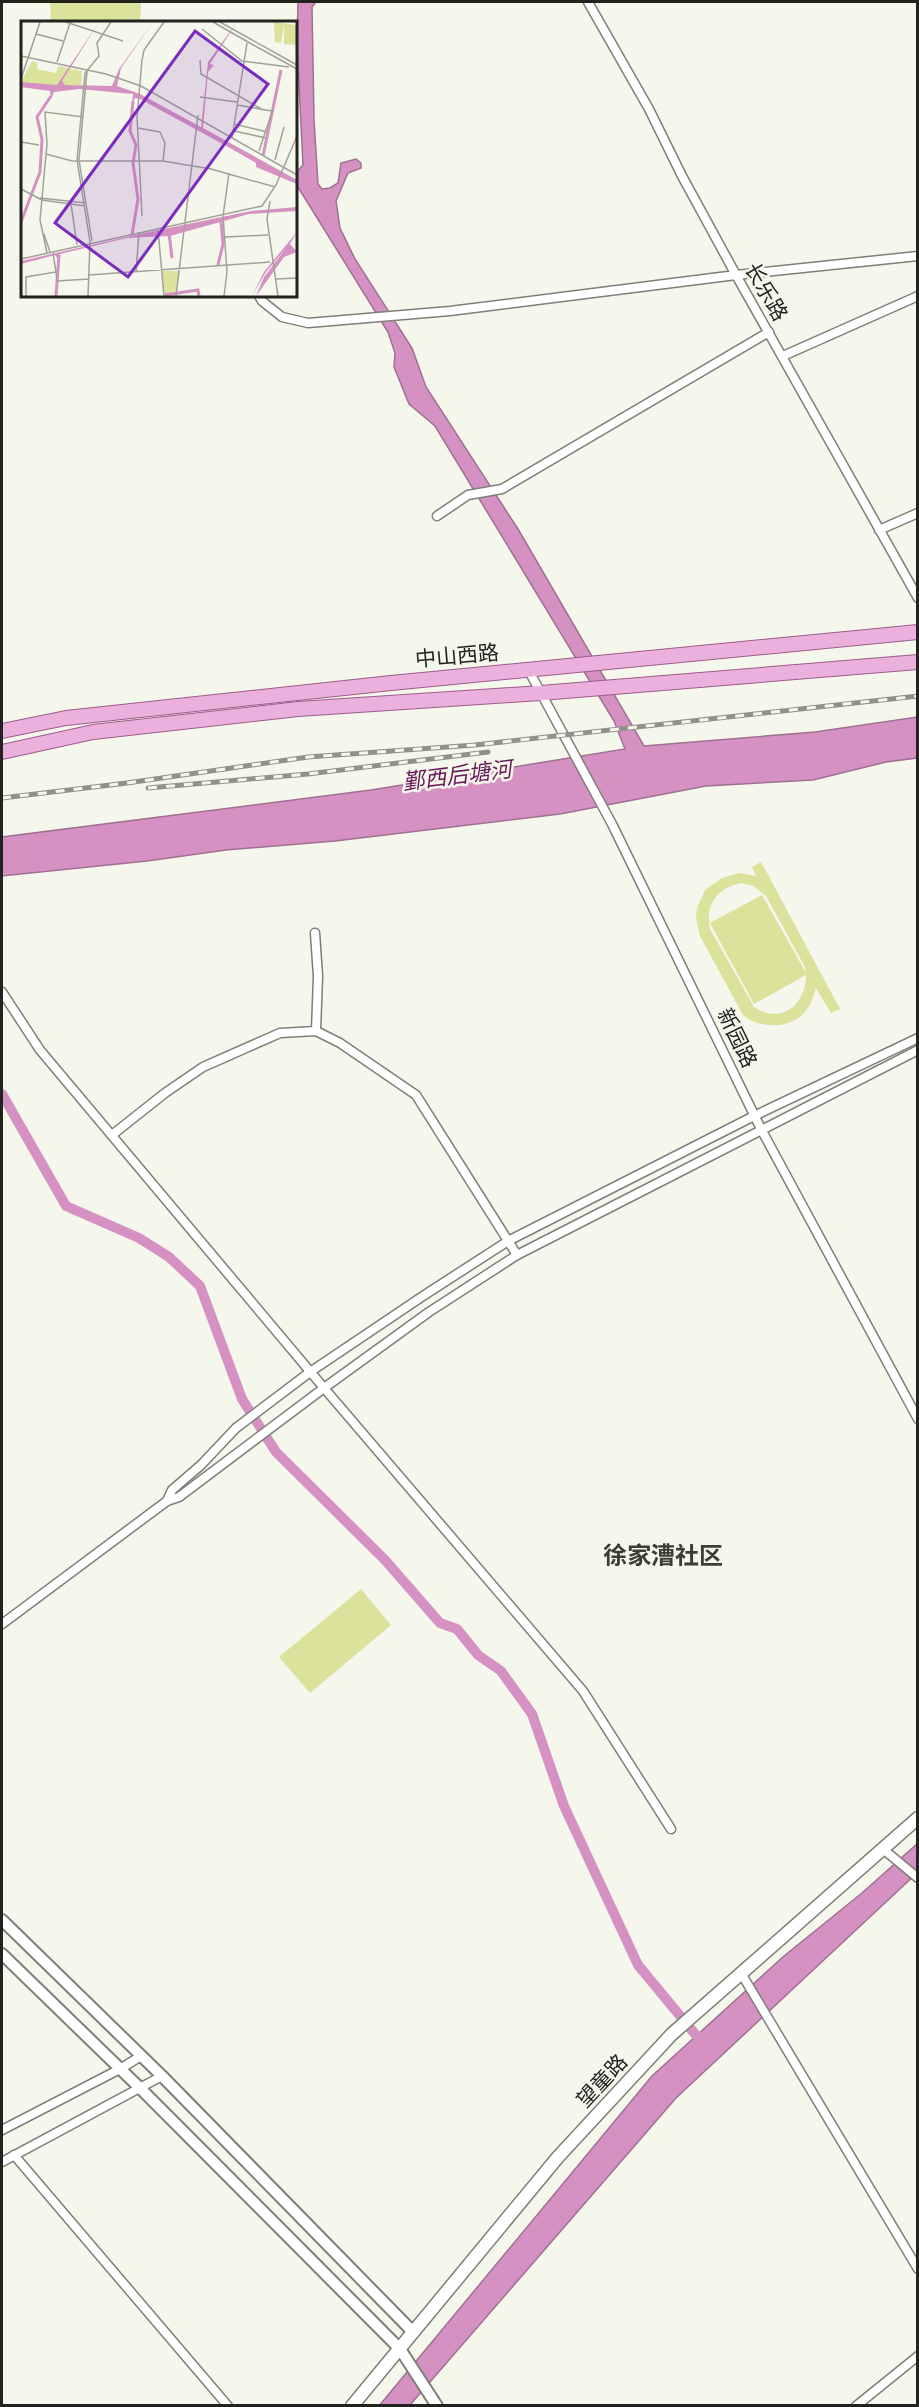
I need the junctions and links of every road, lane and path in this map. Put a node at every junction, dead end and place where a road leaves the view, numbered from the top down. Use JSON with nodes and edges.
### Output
{"nodes":[{"id":1,"x":588,"y":2,"type":"edge"},
{"id":2,"x":918,"y":256,"type":"edge"},
{"id":3,"x":736,"y":276,"type":"junction"},
{"id":4,"x":918,"y":296,"type":"edge"},
{"id":5,"x":260,"y":297,"type":"edge"},
{"id":6,"x":769,"y":332,"type":"junction"},
{"id":7,"x":783,"y":356,"type":"junction"},
{"id":8,"x":918,"y":513,"type":"edge"},
{"id":9,"x":437,"y":516,"type":"dead end"},
{"id":10,"x":879,"y":530,"type":"junction"},
{"id":11,"x":914,"y":585,"type":"edge"},
{"id":12,"x":918,"y":598,"type":"edge"},
{"id":13,"x":918,"y":632,"type":"edge"},
{"id":14,"x":918,"y":662,"type":"edge"},
{"id":15,"x":529,"y":671,"type":"junction"},
{"id":16,"x":541,"y":693,"type":"junction"},
{"id":17,"x":2,"y":730,"type":"edge"},
{"id":18,"x":2,"y":752,"type":"edge"},
{"id":19,"x":315,"y":933,"type":"dead end"},
{"id":20,"x":2,"y":992,"type":"edge"},
{"id":21,"x":316,"y":1031,"type":"junction"},
{"id":22,"x":918,"y":1038,"type":"edge"},
{"id":23,"x":918,"y":1050,"type":"edge"},
{"id":24,"x":754,"y":1116,"type":"junction"},
{"id":25,"x":760,"y":1130,"type":"junction"},
{"id":26,"x":111,"y":1135,"type":"junction"},
{"id":27,"x":508,"y":1241,"type":"junction"},
{"id":28,"x":517,"y":1255,"type":"junction"},
{"id":29,"x":310,"y":1372,"type":"junction"},
{"id":30,"x":324,"y":1388,"type":"junction"},
{"id":31,"x":918,"y":1419,"type":"edge"},
{"id":32,"x":166,"y":1501,"type":"junction"},
{"id":33,"x":2,"y":1624,"type":"edge"},
{"id":34,"x":918,"y":1818,"type":"edge"},
{"id":35,"x":671,"y":1829,"type":"dead end"},
{"id":36,"x":883,"y":1849,"type":"junction"},
{"id":37,"x":918,"y":1878,"type":"edge"},
{"id":38,"x":2,"y":1920,"type":"edge"},
{"id":39,"x":2,"y":1954,"type":"edge"},
{"id":40,"x":741,"y":1973,"type":"junction"},
{"id":41,"x":141,"y":2056,"type":"junction"},
{"id":42,"x":120,"y":2069,"type":"junction"},
{"id":43,"x":162,"y":2076,"type":"junction"},
{"id":44,"x":141,"y":2089,"type":"junction"},
{"id":45,"x":2,"y":2130,"type":"edge"},
{"id":46,"x":14,"y":2155,"type":"junction"},
{"id":47,"x":2,"y":2162,"type":"edge"},
{"id":48,"x":918,"y":2269,"type":"edge"},
{"id":49,"x":413,"y":2332,"type":"junction"},
{"id":50,"x":400,"y":2349,"type":"junction"},
{"id":51,"x":918,"y":2356,"type":"edge"},
{"id":52,"x":228,"y":2406,"type":"edge"},
{"id":53,"x":352,"y":2406,"type":"edge"},
{"id":54,"x":437,"y":2406,"type":"edge"},
{"id":55,"x":856,"y":2406,"type":"edge"}],
"edges":[{"from":1,"to":3,"type":"street","name":"长乐路"},
{"from":2,"to":3,"type":"street"},
{"from":3,"to":5,"type":"street"},
{"from":3,"to":6,"type":"street","name":"长乐路"},
{"from":4,"to":7,"type":"street"},
{"from":6,"to":7,"type":"street","name":"长乐路"},
{"from":6,"to":9,"type":"street"},
{"from":7,"to":10,"type":"street","name":"长乐路"},
{"from":8,"to":10,"type":"street"},
{"from":10,"to":11,"type":"street","name":"长乐路"},
{"from":11,"to":12,"type":"street","name":"长乐路"},
{"from":13,"to":15,"type":"main road","name":"中山西路"},
{"from":14,"to":16,"type":"main road","name":"中山西路"},
{"from":15,"to":16,"type":"street","name":"新园路"},
{"from":15,"to":17,"type":"main road","name":"中山西路"},
{"from":16,"to":18,"type":"main road","name":"中山西路"},
{"from":16,"to":24,"type":"street","name":"新园路"},
{"from":19,"to":21,"type":"street"},
{"from":20,"to":26,"type":"street"},
{"from":21,"to":26,"type":"street"},
{"from":21,"to":27,"type":"street"},
{"from":22,"to":24,"type":"street"},
{"from":23,"to":25,"type":"street"},
{"from":24,"to":25,"type":"street","name":"新园路"},
{"from":24,"to":27,"type":"street"},
{"from":25,"to":28,"type":"street"},
{"from":25,"to":31,"type":"street","name":"新园路"},
{"from":26,"to":29,"type":"street"},
{"from":27,"to":28,"type":"street"},
{"from":27,"to":29,"type":"street"},
{"from":28,"to":30,"type":"street"},
{"from":29,"to":30,"type":"street"},
{"from":29,"to":32,"type":"street"},
{"from":30,"to":32,"type":"street"},
{"from":30,"to":35,"type":"street"},
{"from":32,"to":33,"type":"street"},
{"from":34,"to":36,"type":"main road","name":"望童路"},
{"from":36,"to":37,"type":"street"},
{"from":36,"to":40,"type":"main road","name":"望童路"},
{"from":38,"to":41,"type":"street"},
{"from":39,"to":42,"type":"street"},
{"from":40,"to":48,"type":"street"},
{"from":40,"to":49,"type":"main road","name":"望童路"},
{"from":41,"to":42,"type":"street"},
{"from":41,"to":43,"type":"street"},
{"from":42,"to":44,"type":"street"},
{"from":42,"to":45,"type":"street"},
{"from":43,"to":44,"type":"street"},
{"from":43,"to":49,"type":"street"},
{"from":44,"to":46,"type":"street"},
{"from":44,"to":50,"type":"street"},
{"from":46,"to":47,"type":"street"},
{"from":46,"to":52,"type":"street"},
{"from":49,"to":50,"type":"main road","name":"望童路"},
{"from":50,"to":53,"type":"main road","name":"望童路"},
{"from":50,"to":54,"type":"street"},
{"from":51,"to":55,"type":"street"}]}
